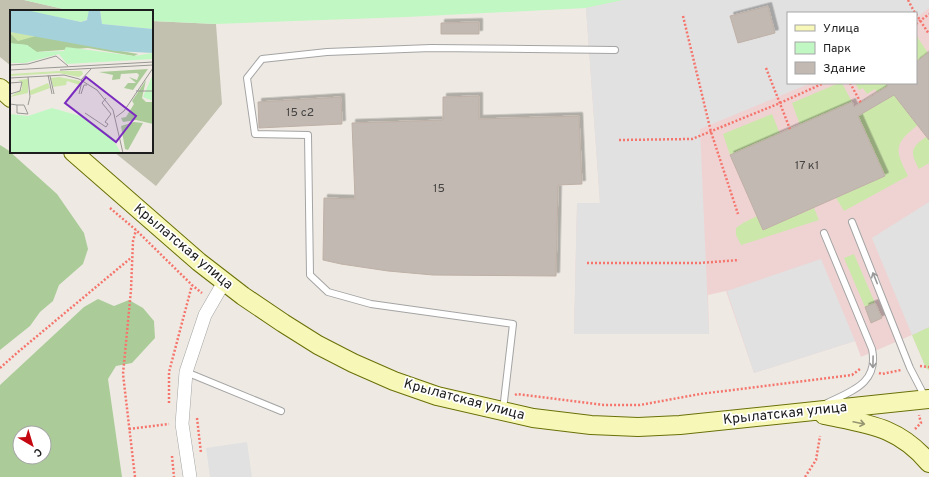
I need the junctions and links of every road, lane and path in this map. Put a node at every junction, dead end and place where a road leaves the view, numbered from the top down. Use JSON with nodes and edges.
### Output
{"nodes":[{"id":1,"x":908,"y":0,"type":"edge"},
{"id":2,"x":915,"y":12,"type":"edge"},
{"id":3,"x":929,"y":14,"type":"edge"},
{"id":4,"x":917,"y":15,"type":"edge"},
{"id":5,"x":683,"y":16,"type":"dead end"},
{"id":6,"x":920,"y":21,"type":"junction"},
{"id":7,"x":917,"y":23,"type":"edge"},
{"id":8,"x":929,"y":34,"type":"edge"},
{"id":9,"x":615,"y":50,"type":"dead end"},
{"id":10,"x":766,"y":68,"type":"dead end"},
{"id":11,"x":822,"y":84,"type":"edge"},
{"id":12,"x":850,"y":84,"type":"edge"},
{"id":13,"x":0,"y":88,"type":"edge"},
{"id":14,"x":10,"y":97,"type":"edge"},
{"id":15,"x":780,"y":103,"type":"junction"},
{"id":16,"x":860,"y":103,"type":"dead end"},
{"id":17,"x":790,"y":129,"type":"dead end"},
{"id":18,"x":711,"y":132,"type":"junction"},
{"id":19,"x":619,"y":140,"type":"dead end"},
{"id":20,"x":74,"y":153,"type":"edge"},
{"id":21,"x":110,"y":208,"type":"dead end"},
{"id":22,"x":738,"y":214,"type":"dead end"},
{"id":23,"x":852,"y":222,"type":"dead end"},
{"id":24,"x":136,"y":230,"type":"junction"},
{"id":25,"x":824,"y":233,"type":"dead end"},
{"id":26,"x":132,"y":257,"type":"junction"},
{"id":27,"x":739,"y":260,"type":"dead end"},
{"id":28,"x":587,"y":263,"type":"dead end"},
{"id":29,"x":224,"y":282,"type":"junction"},
{"id":30,"x":212,"y":300,"type":"junction"},
{"id":31,"x":929,"y":367,"type":"edge"},
{"id":32,"x":0,"y":368,"type":"edge"},
{"id":33,"x":910,"y":368,"type":"junction"},
{"id":34,"x":873,"y":369,"type":"junction"},
{"id":35,"x":186,"y":372,"type":"junction"},
{"id":36,"x":927,"y":399,"type":"edge"},
{"id":37,"x":281,"y":410,"type":"dead end"},
{"id":38,"x":502,"y":411,"type":"junction"},
{"id":39,"x":807,"y":412,"type":"junction"},
{"id":40,"x":196,"y":415,"type":"dead end"},
{"id":41,"x":182,"y":424,"type":"junction"},
{"id":42,"x":129,"y":429,"type":"junction"},
{"id":43,"x":820,"y":436,"type":"dead end"},
{"id":44,"x":201,"y":454,"type":"dead end"},
{"id":45,"x":929,"y":463,"type":"edge"},
{"id":46,"x":135,"y":477,"type":"edge"},
{"id":47,"x":190,"y":477,"type":"edge"},
{"id":48,"x":805,"y":477,"type":"edge"}],
"edges":[{"from":1,"to":2,"type":"path"},
{"from":3,"to":6,"type":"path"},
{"from":4,"to":6,"type":"path"},
{"from":5,"to":18,"type":"path"},
{"from":6,"to":7,"type":"path"},
{"from":6,"to":8,"type":"path"},
{"from":9,"to":38,"type":"lane"},
{"from":10,"to":15,"type":"path"},
{"from":11,"to":15,"type":"path"},
{"from":12,"to":16,"type":"path"},
{"from":13,"to":14,"type":"main road"},
{"from":15,"to":17,"type":"path"},
{"from":15,"to":18,"type":"path"},
{"from":18,"to":19,"type":"path"},
{"from":18,"to":22,"type":"path"},
{"from":20,"to":29,"type":"main road","name":"Крылатская улица"},
{"from":21,"to":24,"type":"path"},
{"from":33,"to":23,"type":"lane","one_way":true},
{"from":24,"to":26,"type":"path"},
{"from":24,"to":30,"type":"path"},
{"from":25,"to":34,"type":"lane","one_way":true},
{"from":26,"to":32,"type":"path"},
{"from":26,"to":42,"type":"path"},
{"from":27,"to":28,"type":"path"},
{"from":29,"to":30,"type":"street"},
{"from":29,"to":38,"type":"main road","name":"Крылатская улица"},
{"from":30,"to":35,"type":"street"},
{"from":31,"to":33,"type":"path"},
{"from":33,"to":34,"type":"path"},
{"from":33,"to":36,"type":"lane"},
{"from":34,"to":38,"type":"path"},
{"from":34,"to":39,"type":"lane"},
{"from":35,"to":37,"type":"lane"},
{"from":35,"to":41,"type":"street"},
{"from":36,"to":39,"type":"main road","name":"Крылатская улица"},
{"from":38,"to":39,"type":"main road","name":"Крылатская улица"},
{"from":39,"to":45,"type":"main road","one_way":true},
{"from":40,"to":44,"type":"path"},
{"from":41,"to":42,"type":"path"},
{"from":41,"to":47,"type":"street"},
{"from":42,"to":46,"type":"path"},
{"from":43,"to":48,"type":"path"}]}
